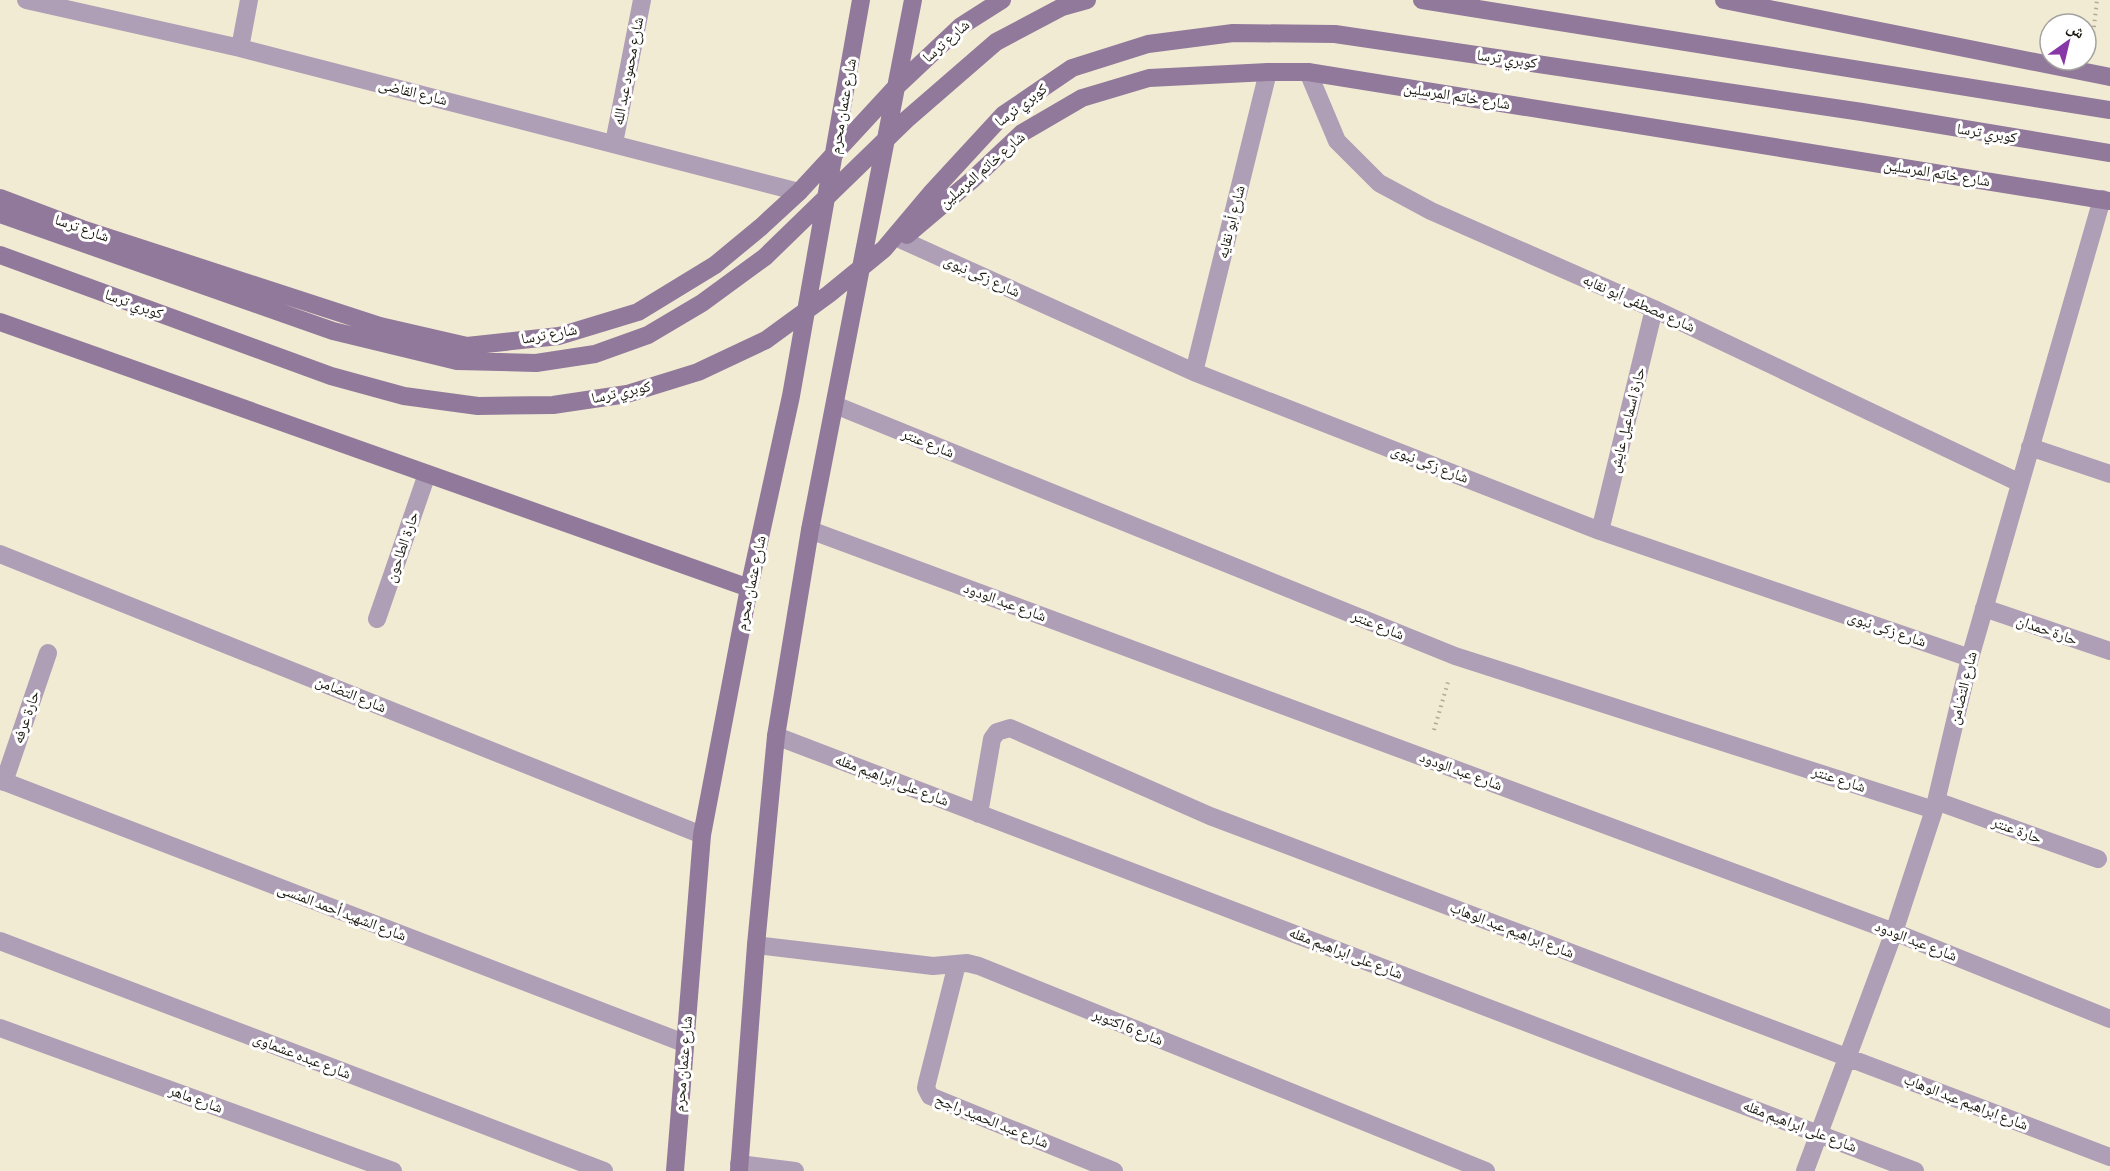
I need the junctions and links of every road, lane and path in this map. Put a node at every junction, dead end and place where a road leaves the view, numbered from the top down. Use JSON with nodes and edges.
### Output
{"nodes":[{"id":1,"x":26,"y":0,"type":"edge"},
{"id":2,"x":249,"y":0,"type":"edge"},
{"id":3,"x":642,"y":0,"type":"edge"},
{"id":4,"x":861,"y":0,"type":"edge"},
{"id":5,"x":913,"y":0,"type":"edge"},
{"id":6,"x":1002,"y":0,"type":"edge"},
{"id":7,"x":1087,"y":0,"type":"edge"},
{"id":8,"x":1422,"y":0,"type":"edge"},
{"id":9,"x":1724,"y":0,"type":"edge"},
{"id":10,"x":240,"y":48,"type":"junction"},
{"id":11,"x":2038,"y":62,"type":"edge"},
{"id":12,"x":1268,"y":72,"type":"junction"},
{"id":13,"x":1308,"y":72,"type":"junction"},
{"id":14,"x":2087,"y":72,"type":"edge"},
{"id":15,"x":2110,"y":77,"type":"edge"},
{"id":16,"x":895,"y":88,"type":"junction"},
{"id":17,"x":2110,"y":110,"type":"edge"},
{"id":18,"x":614,"y":143,"type":"junction"},
{"id":19,"x":834,"y":152,"type":"junction"},
{"id":20,"x":2110,"y":153,"type":"edge"},
{"id":21,"x":799,"y":192,"type":"junction"},
{"id":22,"x":0,"y":198,"type":"edge"},
{"id":23,"x":2106,"y":200,"type":"edge"},
{"id":24,"x":0,"y":214,"type":"edge"},
{"id":25,"x":902,"y":240,"type":"junction"},
{"id":26,"x":0,"y":255,"type":"edge"},
{"id":27,"x":861,"y":272,"type":"junction"},
{"id":28,"x":1654,"y":309,"type":"junction"},
{"id":29,"x":0,"y":322,"type":"edge"},
{"id":30,"x":1194,"y":372,"type":"junction"},
{"id":31,"x":835,"y":405,"type":"junction"},
{"id":32,"x":2030,"y":447,"type":"junction"},
{"id":33,"x":427,"y":474,"type":"junction"},
{"id":34,"x":2110,"y":474,"type":"edge"},
{"id":35,"x":2020,"y":483,"type":"junction"},
{"id":36,"x":810,"y":530,"type":"junction"},
{"id":37,"x":1600,"y":531,"type":"junction"},
{"id":38,"x":0,"y":554,"type":"edge"},
{"id":39,"x":749,"y":588,"type":"junction"},
{"id":40,"x":1984,"y":608,"type":"junction"},
{"id":41,"x":377,"y":620,"type":"dead end"},
{"id":42,"x":2110,"y":651,"type":"edge"},
{"id":43,"x":48,"y":653,"type":"dead end"},
{"id":44,"x":1455,"y":656,"type":"junction"},
{"id":45,"x":1970,"y":658,"type":"junction"},
{"id":46,"x":776,"y":736,"type":"junction"},
{"id":47,"x":1426,"y":758,"type":"junction"},
{"id":48,"x":2,"y":781,"type":"edge"},
{"id":49,"x":1935,"y":805,"type":"junction"},
{"id":50,"x":979,"y":814,"type":"junction"},
{"id":51,"x":702,"y":835,"type":"junction"},
{"id":52,"x":2098,"y":859,"type":"dead end"},
{"id":53,"x":1894,"y":932,"type":"junction"},
{"id":54,"x":0,"y":941,"type":"edge"},
{"id":55,"x":756,"y":945,"type":"junction"},
{"id":56,"x":957,"y":964,"type":"junction"},
{"id":57,"x":2110,"y":1019,"type":"edge"},
{"id":58,"x":0,"y":1028,"type":"edge"},
{"id":59,"x":684,"y":1043,"type":"junction"},
{"id":60,"x":1848,"y":1057,"type":"junction"},
{"id":61,"x":1819,"y":1133,"type":"junction"},
{"id":62,"x":2110,"y":1157,"type":"edge"},
{"id":63,"x":739,"y":1168,"type":"edge"},
{"id":64,"x":393,"y":1171,"type":"edge"},
{"id":65,"x":604,"y":1171,"type":"edge"},
{"id":66,"x":675,"y":1171,"type":"edge"},
{"id":67,"x":795,"y":1171,"type":"edge"},
{"id":68,"x":1114,"y":1171,"type":"edge"},
{"id":69,"x":1486,"y":1171,"type":"edge"},
{"id":70,"x":1805,"y":1171,"type":"edge"},
{"id":71,"x":1915,"y":1171,"type":"edge"}],
"edges":[{"from":1,"to":10,"type":"street","name":"شارع القاضى"},
{"from":2,"to":10,"type":"street"},
{"from":3,"to":18,"type":"street","name":"شارع محمود عبد الله"},
{"from":4,"to":19,"type":"main road","name":"شارع عثمان محرم"},
{"from":5,"to":16,"type":"main road"},
{"from":6,"to":16,"type":"main road","name":"شارع ترسا"},
{"from":7,"to":24,"type":"main road"},
{"from":8,"to":17,"type":"main road"},
{"from":9,"to":11,"type":"main road"},
{"from":10,"to":18,"type":"street","name":"شارع القاضى"},
{"from":12,"to":13,"type":"main road","name":"شارع خاتم المرسلين"},
{"from":12,"to":25,"type":"main road","name":"شارع خاتم المرسلين"},
{"from":12,"to":30,"type":"street","name":"شارع أبو نقايه"},
{"from":13,"to":23,"type":"main road","name":"شارع خاتم المرسلين"},
{"from":13,"to":28,"type":"street","name":"شارع مصطفى أبو نقابه"},
{"from":14,"to":15,"type":"main road"},
{"from":16,"to":19,"type":"main road","name":"شارع ترسا"},
{"from":16,"to":27,"type":"main road"},
{"from":18,"to":21,"type":"street","name":"شارع القاضى"},
{"from":19,"to":21,"type":"main road","name":"شارع ترسا"},
{"from":19,"to":39,"type":"main road","name":"شارع عثمان محرم"},
{"from":20,"to":26,"type":"main road","name":"كوبري ترسا"},
{"from":21,"to":22,"type":"main road","name":"شارع ترسا"},
{"from":23,"to":32,"type":"street","name":"شارع التضامن"},
{"from":25,"to":27,"type":"main road","name":"شارع خاتم المرسلين"},
{"from":25,"to":30,"type":"street","name":"شارع زكى نبوى"},
{"from":27,"to":31,"type":"main road"},
{"from":28,"to":35,"type":"street","name":"شارع مصطفى أبو نقابه"},
{"from":28,"to":37,"type":"street","name":"حارة اسماعيل عايش"},
{"from":29,"to":33,"type":"main road"},
{"from":30,"to":37,"type":"street","name":"شارع زكى نبوى"},
{"from":31,"to":36,"type":"main road"},
{"from":31,"to":44,"type":"street","name":"شارع عنتر"},
{"from":32,"to":34,"type":"street"},
{"from":32,"to":35,"type":"street","name":"شارع التضامن"},
{"from":33,"to":39,"type":"main road"},
{"from":33,"to":41,"type":"street","name":"حارة الطاحون"},
{"from":35,"to":40,"type":"street","name":"شارع التضامن"},
{"from":36,"to":46,"type":"main road"},
{"from":36,"to":47,"type":"street","name":"شارع عبد الودود"},
{"from":37,"to":45,"type":"street","name":"شارع زكى نبوى"},
{"from":38,"to":51,"type":"street","name":"شارع التضامن"},
{"from":39,"to":51,"type":"main road","name":"شارع عثمان محرم"},
{"from":40,"to":42,"type":"street","name":"حارة حمدان"},
{"from":40,"to":45,"type":"street","name":"شارع التضامن"},
{"from":43,"to":48,"type":"street","name":"حارة عرفه"},
{"from":44,"to":47,"type":"path"},
{"from":44,"to":49,"type":"street","name":"شارع عنتر"},
{"from":45,"to":49,"type":"street","name":"شارع التضامن"},
{"from":46,"to":50,"type":"street","name":"شارع على ابراهيم مقله"},
{"from":46,"to":55,"type":"main road"},
{"from":47,"to":53,"type":"street","name":"شارع عبد الودود"},
{"from":48,"to":59,"type":"street","name":"شارع الشهيد أحمد المنسى"},
{"from":49,"to":52,"type":"street","name":"حارة عنتر"},
{"from":49,"to":53,"type":"street","name":"شارع التضامن"},
{"from":50,"to":60,"type":"street","name":"شارع ابراهيم عبد الوهاب"},
{"from":50,"to":61,"type":"street","name":"شارع على ابراهيم مقله"},
{"from":51,"to":59,"type":"main road","name":"شارع عثمان محرم"},
{"from":53,"to":57,"type":"street","name":"شارع عبد الودود"},
{"from":53,"to":60,"type":"street","name":"شارع التضامن"},
{"from":54,"to":65,"type":"street","name":"شارع عبده عشماوى"},
{"from":55,"to":56,"type":"street","name":"شارع 6 اكتوبر"},
{"from":55,"to":63,"type":"main road"},
{"from":56,"to":68,"type":"street","name":"شارع عبد الحميد راجح"},
{"from":56,"to":69,"type":"street","name":"شارع 6 اكتوبر"},
{"from":58,"to":64,"type":"street","name":"شارع ماهر"},
{"from":59,"to":66,"type":"main road","name":"شارع عثمان محرم"},
{"from":60,"to":61,"type":"street","name":"شارع التضامن"},
{"from":60,"to":62,"type":"street","name":"شارع ابراهيم عبد الوهاب"},
{"from":61,"to":70,"type":"street","name":"شارع التضامن"},
{"from":61,"to":71,"type":"street","name":"شارع على ابراهيم مقله"},
{"from":63,"to":67,"type":"street"}]}
